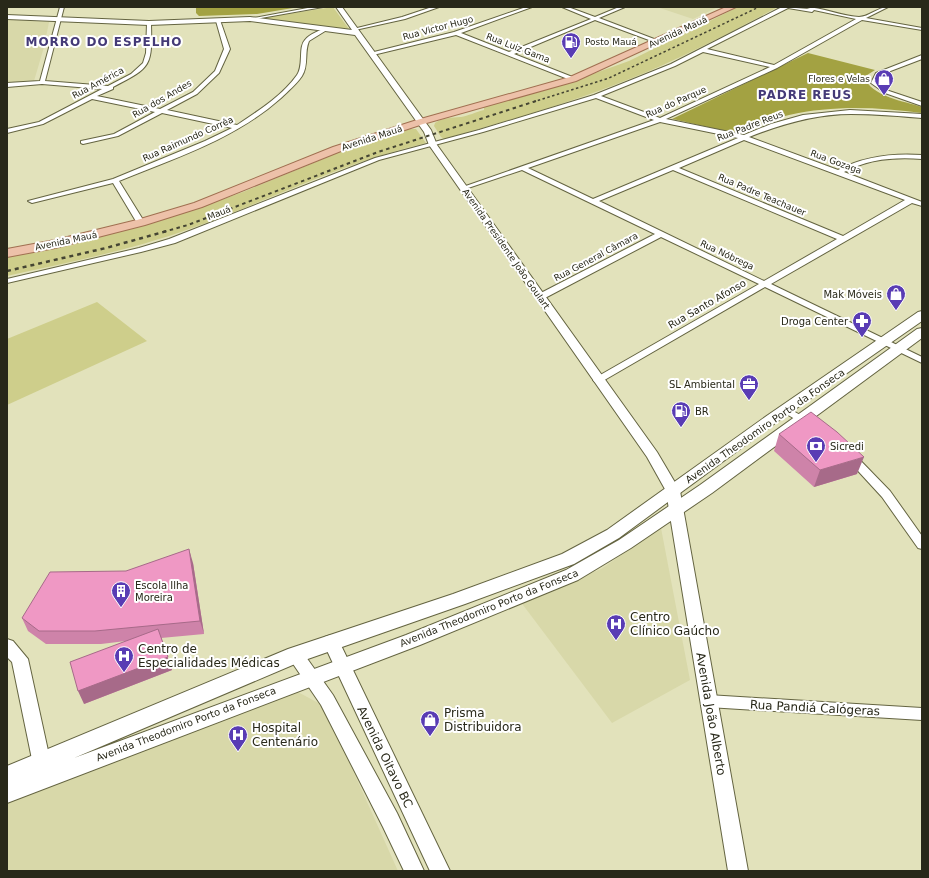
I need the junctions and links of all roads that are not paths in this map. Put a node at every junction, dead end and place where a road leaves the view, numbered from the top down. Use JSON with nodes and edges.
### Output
{"nodes":[{"id":1,"x":62,"y":7,"type":"edge"},
{"id":2,"x":321,"y":7,"type":"edge"},
{"id":3,"x":339,"y":7,"type":"edge"},
{"id":4,"x":437,"y":7,"type":"edge"},
{"id":5,"x":530,"y":7,"type":"edge"},
{"id":6,"x":564,"y":7,"type":"edge"},
{"id":7,"x":623,"y":7,"type":"edge"},
{"id":8,"x":732,"y":7,"type":"edge"},
{"id":9,"x":786,"y":7,"type":"edge"},
{"id":10,"x":789,"y":7,"type":"edge"},
{"id":11,"x":806,"y":7,"type":"edge"},
{"id":12,"x":886,"y":7,"type":"edge"},
{"id":13,"x":7,"y":17,"type":"edge"},
{"id":14,"x":596,"y":18,"type":"junction"},
{"id":15,"x":250,"y":19,"type":"junction"},
{"id":16,"x":860,"y":19,"type":"junction"},
{"id":17,"x":58,"y":21,"type":"junction"},
{"id":18,"x":218,"y":21,"type":"junction"},
{"id":19,"x":149,"y":23,"type":"junction"},
{"id":20,"x":328,"y":28,"type":"junction"},
{"id":21,"x":922,"y":29,"type":"edge"},
{"id":22,"x":357,"y":31,"type":"junction"},
{"id":23,"x":456,"y":33,"type":"junction"},
{"id":24,"x":659,"y":42,"type":"junction"},
{"id":25,"x":703,"y":50,"type":"junction"},
{"id":26,"x":373,"y":53,"type":"junction"},
{"id":27,"x":509,"y":54,"type":"junction"},
{"id":28,"x":922,"y":57,"type":"edge"},
{"id":29,"x":775,"y":67,"type":"junction"},
{"id":30,"x":573,"y":78,"type":"junction"},
{"id":31,"x":42,"y":82,"type":"junction"},
{"id":32,"x":7,"y":86,"type":"edge"},
{"id":33,"x":111,"y":88,"type":"junction"},
{"id":34,"x":596,"y":96,"type":"junction"},
{"id":35,"x":94,"y":97,"type":"junction"},
{"id":36,"x":922,"y":104,"type":"edge"},
{"id":37,"x":161,"y":111,"type":"junction"},
{"id":38,"x":922,"y":116,"type":"edge"},
{"id":39,"x":660,"y":120,"type":"junction"},
{"id":40,"x":420,"y":122,"type":"junction"},
{"id":41,"x":238,"y":127,"type":"junction"},
{"id":42,"x":7,"y":131,"type":"edge"},
{"id":43,"x":743,"y":137,"type":"junction"},
{"id":44,"x":83,"y":142,"type":"dead end"},
{"id":45,"x":433,"y":145,"type":"junction"},
{"id":46,"x":922,"y":157,"type":"edge"},
{"id":47,"x":524,"y":168,"type":"junction"},
{"id":48,"x":674,"y":168,"type":"junction"},
{"id":49,"x":838,"y":173,"type":"junction"},
{"id":50,"x":115,"y":180,"type":"junction"},
{"id":51,"x":463,"y":188,"type":"junction"},
{"id":52,"x":911,"y":200,"type":"junction"},
{"id":53,"x":32,"y":201,"type":"dead end"},
{"id":54,"x":594,"y":201,"type":"junction"},
{"id":55,"x":922,"y":204,"type":"edge"},
{"id":56,"x":141,"y":223,"type":"junction"},
{"id":57,"x":661,"y":234,"type":"junction"},
{"id":58,"x":843,"y":239,"type":"junction"},
{"id":59,"x":7,"y":253,"type":"edge"},
{"id":60,"x":7,"y":281,"type":"edge"},
{"id":61,"x":765,"y":284,"type":"junction"},
{"id":62,"x":540,"y":297,"type":"junction"},
{"id":63,"x":919,"y":325,"type":"edge"},
{"id":64,"x":893,"y":346,"type":"junction"},
{"id":65,"x":922,"y":360,"type":"edge"},
{"id":66,"x":856,"y":371,"type":"junction"},
{"id":67,"x":598,"y":380,"type":"junction"},
{"id":68,"x":813,"y":391,"type":"junction"},
{"id":69,"x":830,"y":399,"type":"junction"},
{"id":70,"x":786,"y":410,"type":"junction"},
{"id":71,"x":808,"y":423,"type":"junction"},
{"id":72,"x":751,"y":434,"type":"junction"},
{"id":73,"x":768,"y":444,"type":"junction"},
{"id":74,"x":844,"y":449,"type":"edge"},
{"id":75,"x":705,"y":467,"type":"junction"},
{"id":76,"x":722,"y":477,"type":"junction"},
{"id":77,"x":673,"y":491,"type":"junction"},
{"id":78,"x":675,"y":509,"type":"junction"},
{"id":79,"x":619,"y":539,"type":"junction"},
{"id":80,"x":922,"y":545,"type":"edge"},
{"id":81,"x":511,"y":580,"type":"junction"},
{"id":82,"x":523,"y":596,"type":"junction"},
{"id":83,"x":459,"y":599,"type":"junction"},
{"id":84,"x":471,"y":617,"type":"junction"},
{"id":85,"x":331,"y":642,"type":"junction"},
{"id":86,"x":7,"y":646,"type":"edge"},
{"id":87,"x":295,"y":655,"type":"junction"},
{"id":88,"x":341,"y":665,"type":"junction"},
{"id":89,"x":311,"y":677,"type":"junction"},
{"id":90,"x":708,"y":702,"type":"junction"},
{"id":91,"x":178,"y":704,"type":"junction"},
{"id":92,"x":922,"y":714,"type":"edge"},
{"id":93,"x":184,"y":725,"type":"junction"},
{"id":94,"x":43,"y":770,"type":"junction"},
{"id":95,"x":8,"y":780,"type":"edge"},
{"id":96,"x":414,"y":871,"type":"edge"},
{"id":97,"x":440,"y":871,"type":"edge"},
{"id":98,"x":738,"y":871,"type":"edge"}],
"edges":[{"from":1,"to":17,"type":"street"},
{"from":2,"to":15,"type":"street"},
{"from":3,"to":22,"type":"street","name":"Avenida Presidente João Goulart"},
{"from":4,"to":22,"type":"street"},
{"from":5,"to":23,"type":"street","name":"Rua Victor Hugo"},
{"from":6,"to":14,"type":"street"},
{"from":7,"to":14,"type":"street"},
{"from":8,"to":24,"type":"main road","name":"Avenida Mauá"},
{"from":9,"to":25,"type":"street"},
{"from":10,"to":16,"type":"street"},
{"from":11,"to":16,"type":"street"},
{"from":12,"to":16,"type":"street","name":"Rua do Parque"},
{"from":13,"to":17,"type":"street"},
{"from":14,"to":24,"type":"street"},
{"from":14,"to":27,"type":"street"},
{"from":15,"to":18,"type":"street"},
{"from":15,"to":20,"type":"street"},
{"from":16,"to":21,"type":"street"},
{"from":16,"to":29,"type":"street","name":"Rua do Parque"},
{"from":17,"to":19,"type":"street"},
{"from":17,"to":31,"type":"street"},
{"from":18,"to":19,"type":"street"},
{"from":18,"to":37,"type":"street","name":"Rua dos Andes"},
{"from":19,"to":33,"type":"street","name":"Rua América"},
{"from":20,"to":22,"type":"street"},
{"from":20,"to":41,"type":"street","name":"Rua Raimundo Corrêa"},
{"from":22,"to":26,"type":"street","name":"Avenida Presidente João Goulart"},
{"from":23,"to":26,"type":"street","name":"Rua Victor Hugo"},
{"from":23,"to":27,"type":"street","name":"Rua Luiz Gama"},
{"from":24,"to":30,"type":"main road","name":"Avenida Mauá"},
{"from":25,"to":29,"type":"street"},
{"from":25,"to":34,"type":"street"},
{"from":26,"to":40,"type":"street","name":"Avenida Presidente João Goulart"},
{"from":27,"to":30,"type":"street","name":"Rua Luiz Gama"},
{"from":28,"to":36,"type":"street"},
{"from":29,"to":39,"type":"street","name":"Rua do Parque"},
{"from":30,"to":40,"type":"main road","name":"Avenida Mauá"},
{"from":31,"to":32,"type":"street"},
{"from":31,"to":33,"type":"street"},
{"from":33,"to":35,"type":"street","name":"Rua América"},
{"from":34,"to":39,"type":"street","name":"Rua Gozaga"},
{"from":34,"to":45,"type":"street"},
{"from":35,"to":37,"type":"street"},
{"from":35,"to":42,"type":"street","name":"Rua América"},
{"from":37,"to":41,"type":"street"},
{"from":37,"to":44,"type":"street","name":"Rua dos Andes"},
{"from":38,"to":43,"type":"street","name":"Rua Padre Reus"},
{"from":39,"to":43,"type":"street","name":"Rua Gozaga"},
{"from":39,"to":47,"type":"street","name":"Rua do Parque"},
{"from":40,"to":45,"type":"street","name":"Avenida Presidente João Goulart"},
{"from":40,"to":56,"type":"main road","name":"Avenida Mauá"},
{"from":41,"to":50,"type":"street","name":"Rua Raimundo Corrêa"},
{"from":43,"to":48,"type":"street","name":"Rua Padre Reus"},
{"from":43,"to":49,"type":"street","name":"Rua Gozaga"},
{"from":45,"to":51,"type":"street","name":"Avenida Presidente João Goulart"},
{"from":45,"to":60,"type":"street","name":"Mauá"},
{"from":46,"to":49,"type":"street"},
{"from":47,"to":51,"type":"street","name":"Rua do Parque"},
{"from":47,"to":54,"type":"street","name":"Rua Nóbrega"},
{"from":48,"to":54,"type":"street","name":"Rua Padre Reus"},
{"from":48,"to":58,"type":"street","name":"Rua Padre Teachauer"},
{"from":49,"to":52,"type":"street","name":"Rua Gozaga"},
{"from":50,"to":53,"type":"street","name":"Rua Raimundo Corrêa"},
{"from":50,"to":56,"type":"street"},
{"from":51,"to":62,"type":"street","name":"Avenida Presidente João Goulart"},
{"from":52,"to":55,"type":"street","name":"Rua Gozaga"},
{"from":52,"to":58,"type":"street","name":"Rua Santo Afonso"},
{"from":54,"to":57,"type":"street","name":"Rua Nóbrega"},
{"from":56,"to":59,"type":"main road","name":"Avenida Mauá"},
{"from":57,"to":61,"type":"street","name":"Rua Nóbrega"},
{"from":57,"to":62,"type":"street","name":"Rua General Câmara"},
{"from":58,"to":61,"type":"street","name":"Rua Santo Afonso"},
{"from":61,"to":64,"type":"street","name":"Rua Nóbrega"},
{"from":61,"to":67,"type":"street","name":"Rua Santo Afonso"},
{"from":62,"to":67,"type":"street","name":"Avenida Presidente João Goulart"},
{"from":63,"to":64,"type":"main road","name":"Avenida Theodomiro Porto da Fonseca"},
{"from":64,"to":65,"type":"street","name":"Rua Nóbrega"},
{"from":64,"to":66,"type":"main road","name":"Avenida Theodomiro Porto da Fonseca"},
{"from":66,"to":68,"type":"main road","name":"Avenida Theodomiro Porto da Fonseca"},
{"from":66,"to":69,"type":"main road","name":"Avenida Theodomiro Porto da Fonseca"},
{"from":67,"to":77,"type":"street","name":"Avenida Presidente João Goulart"},
{"from":68,"to":69,"type":"main road"},
{"from":68,"to":70,"type":"main road","name":"Avenida Theodomiro Porto da Fonseca"},
{"from":69,"to":71,"type":"main road","name":"Avenida Theodomiro Porto da Fonseca"},
{"from":70,"to":71,"type":"street"},
{"from":70,"to":72,"type":"main road","name":"Avenida Theodomiro Porto da Fonseca"},
{"from":71,"to":73,"type":"main road","name":"Avenida Theodomiro Porto da Fonseca"},
{"from":72,"to":73,"type":"main road"},
{"from":72,"to":75,"type":"main road","name":"Avenida Theodomiro Porto da Fonseca"},
{"from":73,"to":76,"type":"main road","name":"Avenida Theodomiro Porto da Fonseca"},
{"from":74,"to":80,"type":"street"},
{"from":75,"to":76,"type":"main road"},
{"from":75,"to":77,"type":"main road","name":"Avenida Theodomiro Porto da Fonseca"},
{"from":76,"to":78,"type":"main road","name":"Avenida Theodomiro Porto da Fonseca"},
{"from":77,"to":78,"type":"street","name":"Avenida João Alberto"},
{"from":77,"to":79,"type":"main road","name":"Avenida Theodomiro Porto da Fonseca"},
{"from":78,"to":79,"type":"main road","name":"Avenida Theodomiro Porto da Fonseca"},
{"from":78,"to":90,"type":"street","name":"Avenida João Alberto"},
{"from":79,"to":81,"type":"main road","name":"Avenida Theodomiro Porto da Fonseca"},
{"from":79,"to":82,"type":"main road","name":"Avenida Theodomiro Porto da Fonseca"},
{"from":81,"to":82,"type":"main road"},
{"from":81,"to":83,"type":"main road","name":"Avenida Theodomiro Porto da Fonseca"},
{"from":82,"to":84,"type":"main road","name":"Avenida Theodomiro Porto da Fonseca"},
{"from":83,"to":84,"type":"main road"},
{"from":83,"to":85,"type":"main road","name":"Avenida Theodomiro Porto da Fonseca"},
{"from":84,"to":88,"type":"main road","name":"Avenida Theodomiro Porto da Fonseca"},
{"from":85,"to":87,"type":"main road","name":"Avenida Theodomiro Porto da Fonseca"},
{"from":85,"to":88,"type":"street","name":"Avenida Oitavo BC"},
{"from":86,"to":94,"type":"street"},
{"from":87,"to":89,"type":"street"},
{"from":87,"to":91,"type":"main road","name":"Avenida Theodomiro Porto da Fonseca"},
{"from":88,"to":89,"type":"main road","name":"Avenida Theodomiro Porto da Fonseca"},
{"from":88,"to":97,"type":"street","name":"Avenida Oitavo BC"},
{"from":89,"to":93,"type":"main road","name":"Avenida Theodomiro Porto da Fonseca"},
{"from":89,"to":96,"type":"street"},
{"from":90,"to":92,"type":"street","name":"Rua Pandiá Calógeras"},
{"from":90,"to":98,"type":"street","name":"Avenida João Alberto"},
{"from":91,"to":93,"type":"main road"},
{"from":91,"to":94,"type":"main road","name":"Avenida Theodomiro Porto da Fonseca"},
{"from":93,"to":94,"type":"main road","name":"Avenida Theodomiro Porto da Fonseca"},
{"from":94,"to":95,"type":"main road","name":"Avenida Theodomiro Porto da Fonseca"}]}
